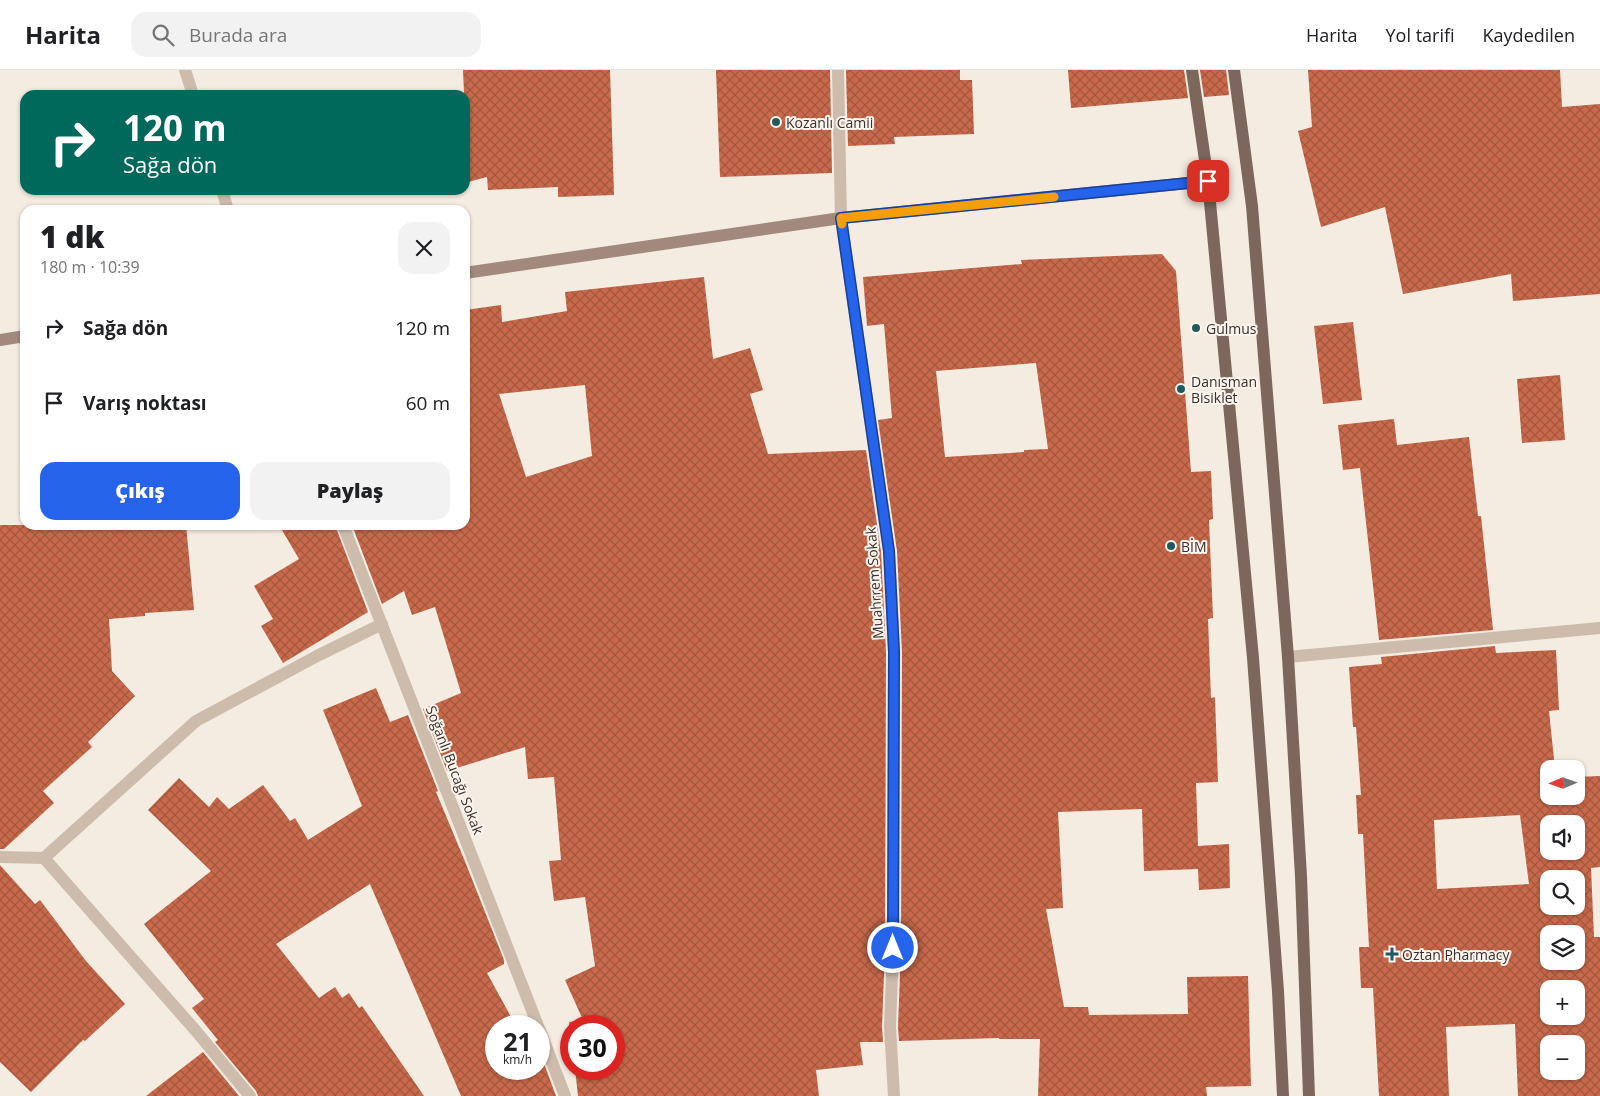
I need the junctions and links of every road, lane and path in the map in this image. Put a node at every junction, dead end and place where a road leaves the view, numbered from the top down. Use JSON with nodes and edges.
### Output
{"nodes":[{"id":1,"x":185,"y":70,"type":"edge"},
{"id":2,"x":838,"y":70,"type":"edge"},
{"id":3,"x":1192,"y":70,"type":"edge"},
{"id":4,"x":1234,"y":70,"type":"edge"},
{"id":5,"x":191,"y":90,"type":"edge"},
{"id":6,"x":1208,"y":181,"type":"junction"},
{"id":7,"x":841,"y":218,"type":"junction"},
{"id":8,"x":470,"y":272,"type":"edge"},
{"id":9,"x":20,"y":337,"type":"edge"},
{"id":10,"x":0,"y":340,"type":"edge"},
{"id":11,"x":345,"y":530,"type":"edge"},
{"id":12,"x":382,"y":624,"type":"junction"},
{"id":13,"x":1600,"y":628,"type":"edge"},
{"id":14,"x":1288,"y":657,"type":"junction"},
{"id":15,"x":0,"y":857,"type":"edge"},
{"id":16,"x":44,"y":858,"type":"junction"},
{"id":17,"x":533,"y":1015,"type":"edge"},
{"id":18,"x":550,"y":1058,"type":"edge"},
{"id":19,"x":250,"y":1096,"type":"edge"},
{"id":20,"x":565,"y":1096,"type":"edge"},
{"id":21,"x":894,"y":1096,"type":"edge"},
{"id":22,"x":1283,"y":1096,"type":"edge"},
{"id":23,"x":1309,"y":1096,"type":"edge"}],
"edges":[{"from":1,"to":5,"type":"street"},
{"from":2,"to":7,"type":"street","name":"Muahrrem Sokak"},
{"from":3,"to":6,"type":"main road"},
{"from":4,"to":14,"type":"main road"},
{"from":6,"to":7,"type":"street"},
{"from":6,"to":22,"type":"main road"},
{"from":7,"to":8,"type":"street"},
{"from":7,"to":21,"type":"street","name":"Muahrrem Sokak"},
{"from":9,"to":10,"type":"street"},
{"from":11,"to":12,"type":"street","name":"Soğanlı Bucağı Sokak"},
{"from":12,"to":16,"type":"street"},
{"from":12,"to":17,"type":"street","name":"Soğanlı Bucağı Sokak"},
{"from":13,"to":14,"type":"street"},
{"from":14,"to":23,"type":"main road"},
{"from":15,"to":16,"type":"street"},
{"from":16,"to":19,"type":"street"},
{"from":18,"to":20,"type":"street","name":"Soğanlı Bucağı Sokak"}]}
